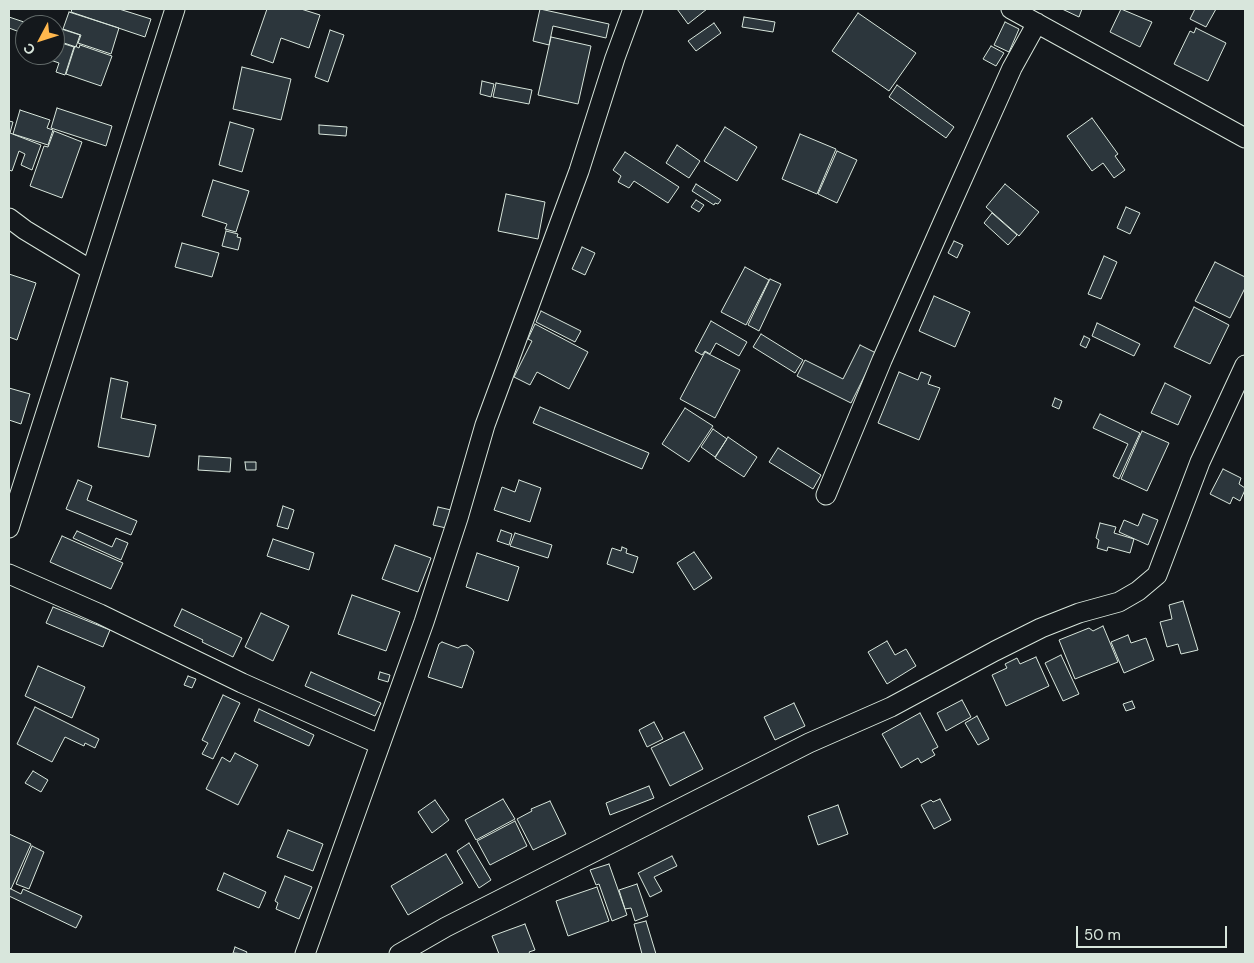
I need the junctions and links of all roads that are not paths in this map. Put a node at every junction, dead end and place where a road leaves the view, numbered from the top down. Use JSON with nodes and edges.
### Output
{"nodes":[{"id":1,"x":175,"y":9,"type":"edge"},
{"id":2,"x":633,"y":9,"type":"edge"},
{"id":3,"x":1011,"y":9,"type":"edge"},
{"id":4,"x":1037,"y":23,"type":"junction"},
{"id":5,"x":1245,"y":138,"type":"edge"},
{"id":6,"x":9,"y":218,"type":"edge"},
{"id":7,"x":91,"y":270,"type":"junction"},
{"id":8,"x":1245,"y":365,"type":"edge"},
{"id":9,"x":826,"y":495,"type":"dead end"},
{"id":10,"x":9,"y":528,"type":"edge"},
{"id":11,"x":9,"y":574,"type":"edge"},
{"id":12,"x":380,"y":744,"type":"junction"},
{"id":13,"x":304,"y":954,"type":"edge"},
{"id":14,"x":399,"y":954,"type":"edge"}],
"edges":[{"from":1,"to":7,"type":"street"},
{"from":2,"to":12,"type":"street"},
{"from":3,"to":4,"type":"street"},
{"from":4,"to":5,"type":"street"},
{"from":4,"to":9,"type":"street"},
{"from":6,"to":7,"type":"street"},
{"from":7,"to":10,"type":"street"},
{"from":8,"to":14,"type":"street"},
{"from":11,"to":12,"type":"street"},
{"from":12,"to":13,"type":"street"}]}
